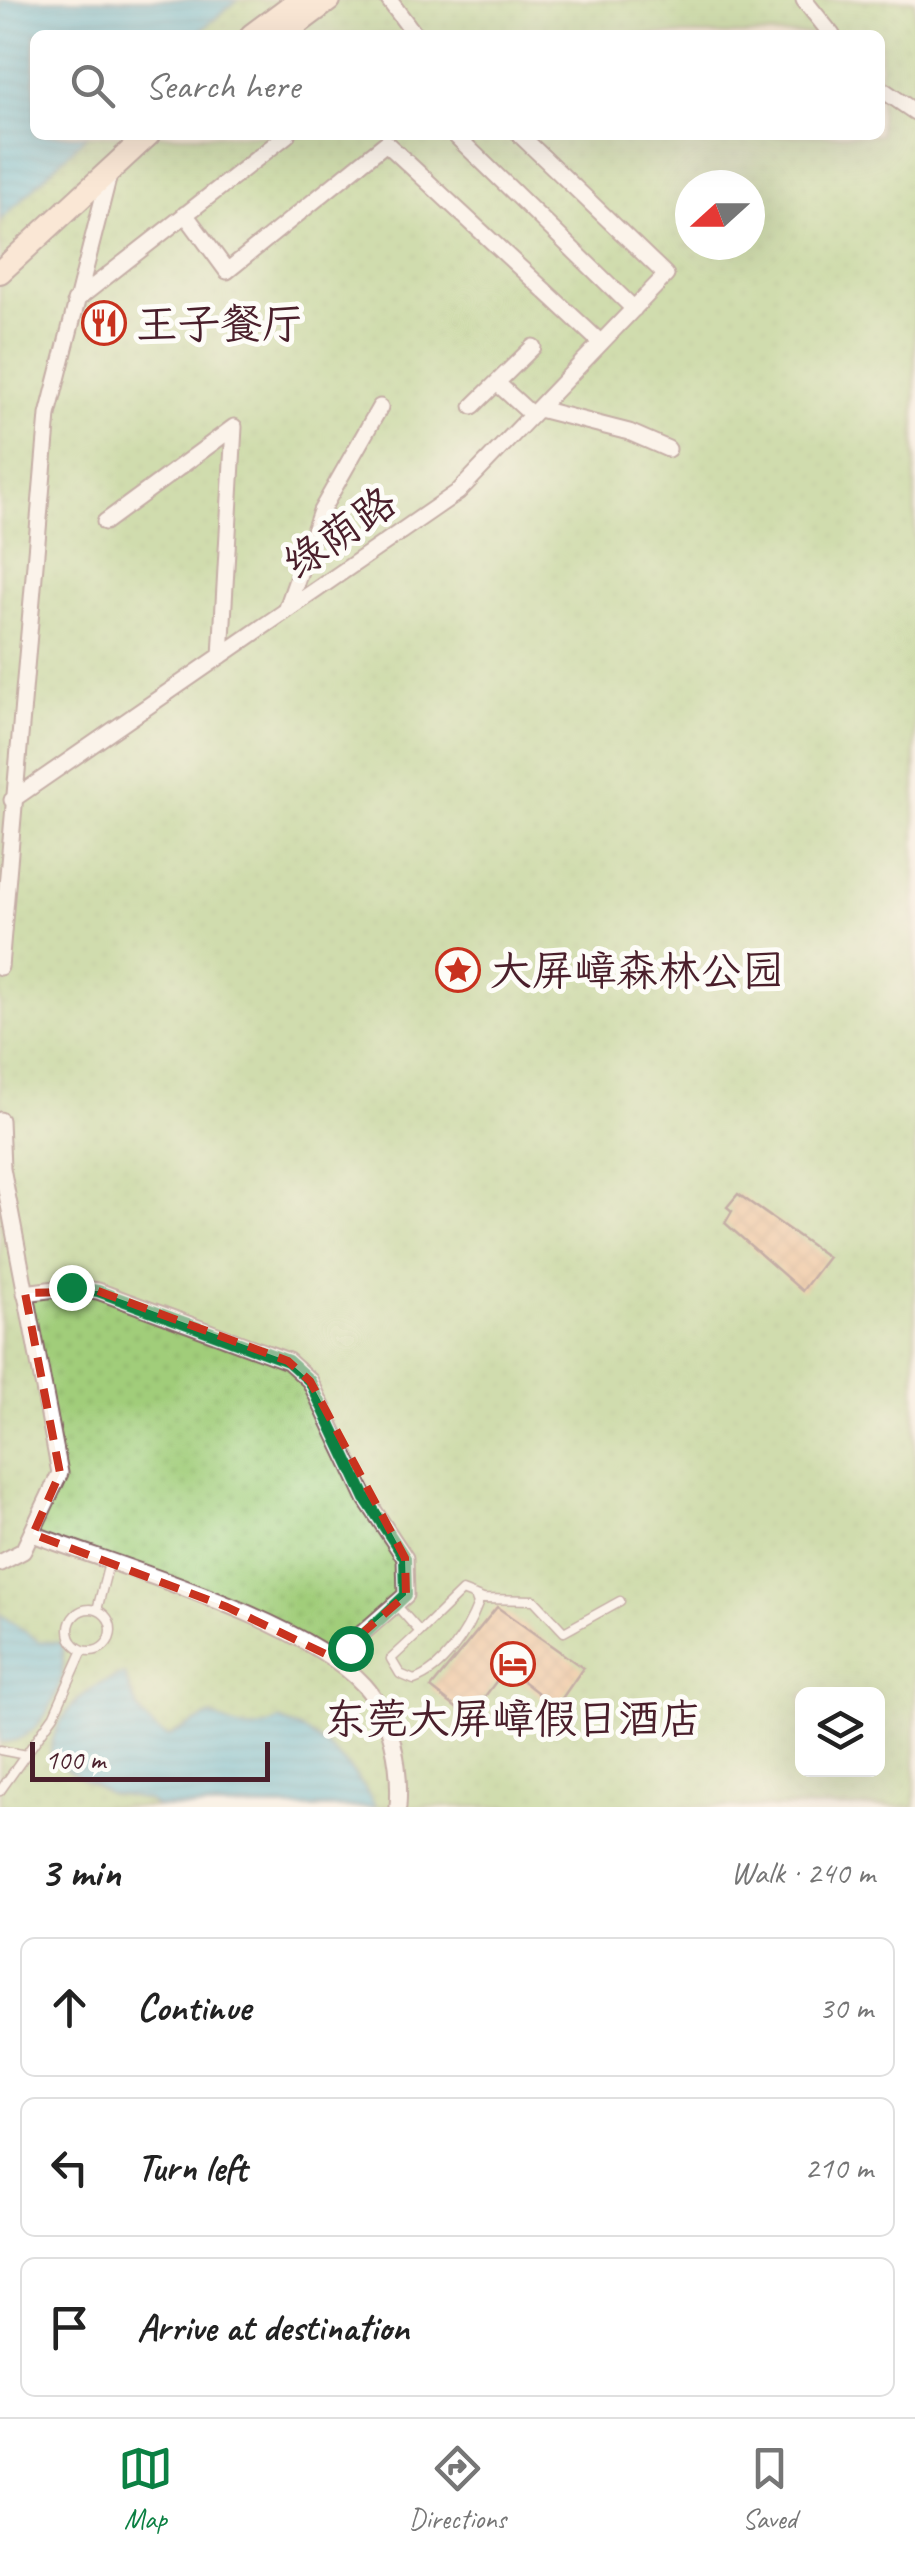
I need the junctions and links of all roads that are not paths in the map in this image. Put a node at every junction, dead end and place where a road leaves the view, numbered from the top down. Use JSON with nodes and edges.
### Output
{"nodes":[{"id":1,"x":298,"y":0,"type":"edge"},
{"id":2,"x":329,"y":0,"type":"edge"},
{"id":3,"x":390,"y":0,"type":"edge"},
{"id":4,"x":804,"y":0,"type":"edge"},
{"id":5,"x":259,"y":30,"type":"edge"},
{"id":6,"x":289,"y":30,"type":"edge"},
{"id":7,"x":411,"y":30,"type":"edge"},
{"id":8,"x":828,"y":30,"type":"edge"},
{"id":9,"x":885,"y":91,"type":"edge"},
{"id":10,"x":915,"y":112,"type":"edge"},
{"id":11,"x":124,"y":140,"type":"edge"},
{"id":12,"x":142,"y":140,"type":"edge"},
{"id":13,"x":282,"y":140,"type":"edge"},
{"id":14,"x":461,"y":140,"type":"edge"},
{"id":15,"x":525,"y":140,"type":"edge"},
{"id":16,"x":112,"y":164,"type":"junction"},
{"id":17,"x":186,"y":214,"type":"junction"},
{"id":18,"x":0,"y":272,"type":"edge"},
{"id":19,"x":74,"y":300,"type":"junction"},
{"id":20,"x":634,"y":308,"type":"junction"},
{"id":21,"x":601,"y":343,"type":"junction"},
{"id":22,"x":533,"y":347,"type":"dead end"},
{"id":23,"x":496,"y":384,"type":"junction"},
{"id":24,"x":474,"y":406,"type":"dead end"},
{"id":25,"x":380,"y":407,"type":"dead end"},
{"id":26,"x":535,"y":412,"type":"junction"},
{"id":27,"x":668,"y":449,"type":"dead end"},
{"id":28,"x":105,"y":522,"type":"dead end"},
{"id":29,"x":286,"y":611,"type":"junction"},
{"id":30,"x":221,"y":656,"type":"junction"},
{"id":31,"x":12,"y":800,"type":"junction"},
{"id":32,"x":0,"y":968,"type":"edge"},
{"id":33,"x":0,"y":1120,"type":"edge"},
{"id":34,"x":25,"y":1293,"type":"junction"},
{"id":35,"x":33,"y":1534,"type":"junction"},
{"id":36,"x":0,"y":1563,"type":"edge"},
{"id":37,"x":109,"y":1563,"type":"junction"},
{"id":38,"x":475,"y":1596,"type":"junction"},
{"id":39,"x":620,"y":1601,"type":"dead end"},
{"id":40,"x":396,"y":1605,"type":"junction"},
{"id":41,"x":97,"y":1610,"type":"junction"},
{"id":42,"x":420,"y":1632,"type":"junction"},
{"id":43,"x":83,"y":1650,"type":"junction"},
{"id":44,"x":334,"y":1658,"type":"junction"},
{"id":45,"x":0,"y":1750,"type":"edge"},
{"id":46,"x":26,"y":1755,"type":"junction"},
{"id":47,"x":0,"y":1791,"type":"edge"},
{"id":48,"x":398,"y":1807,"type":"edge"}],
"edges":[{"from":1,"to":5,"type":"main road"},
{"from":2,"to":6,"type":"main road"},
{"from":3,"to":7,"type":"street"},
{"from":4,"to":8,"type":"street"},
{"from":9,"to":10,"type":"street"},
{"from":11,"to":16,"type":"main road"},
{"from":12,"to":16,"type":"main road"},
{"from":13,"to":17,"type":"street"},
{"from":14,"to":20,"type":"street"},
{"from":15,"to":20,"type":"street","name":"绿荫路"},
{"from":16,"to":18,"type":"main road"},
{"from":16,"to":19,"type":"street"},
{"from":17,"to":19,"type":"street"},
{"from":17,"to":21,"type":"street"},
{"from":19,"to":31,"type":"street"},
{"from":20,"to":21,"type":"street","name":"绿荫路"},
{"from":21,"to":26,"type":"street","name":"绿荫路"},
{"from":22,"to":23,"type":"street"},
{"from":23,"to":24,"type":"street"},
{"from":23,"to":26,"type":"street"},
{"from":25,"to":29,"type":"street"},
{"from":26,"to":27,"type":"street"},
{"from":26,"to":29,"type":"street","name":"绿荫路"},
{"from":28,"to":30,"type":"street"},
{"from":29,"to":30,"type":"street","name":"绿荫路"},
{"from":30,"to":31,"type":"street","name":"绿荫路"},
{"from":31,"to":32,"type":"street"},
{"from":33,"to":34,"type":"street"},
{"from":34,"to":35,"type":"street"},
{"from":34,"to":40,"type":"street"},
{"from":35,"to":36,"type":"street"},
{"from":35,"to":37,"type":"street"},
{"from":37,"to":41,"type":"lane"},
{"from":37,"to":44,"type":"street"},
{"from":38,"to":39,"type":"lane"},
{"from":38,"to":42,"type":"lane"},
{"from":38,"to":42,"type":"lane"},
{"from":40,"to":42,"type":"lane"},
{"from":40,"to":44,"type":"street"},
{"from":41,"to":43,"type":"lane"},
{"from":41,"to":43,"type":"lane"},
{"from":43,"to":46,"type":"lane"},
{"from":44,"to":48,"type":"street"},
{"from":45,"to":46,"type":"lane"},
{"from":46,"to":47,"type":"lane"}]}
